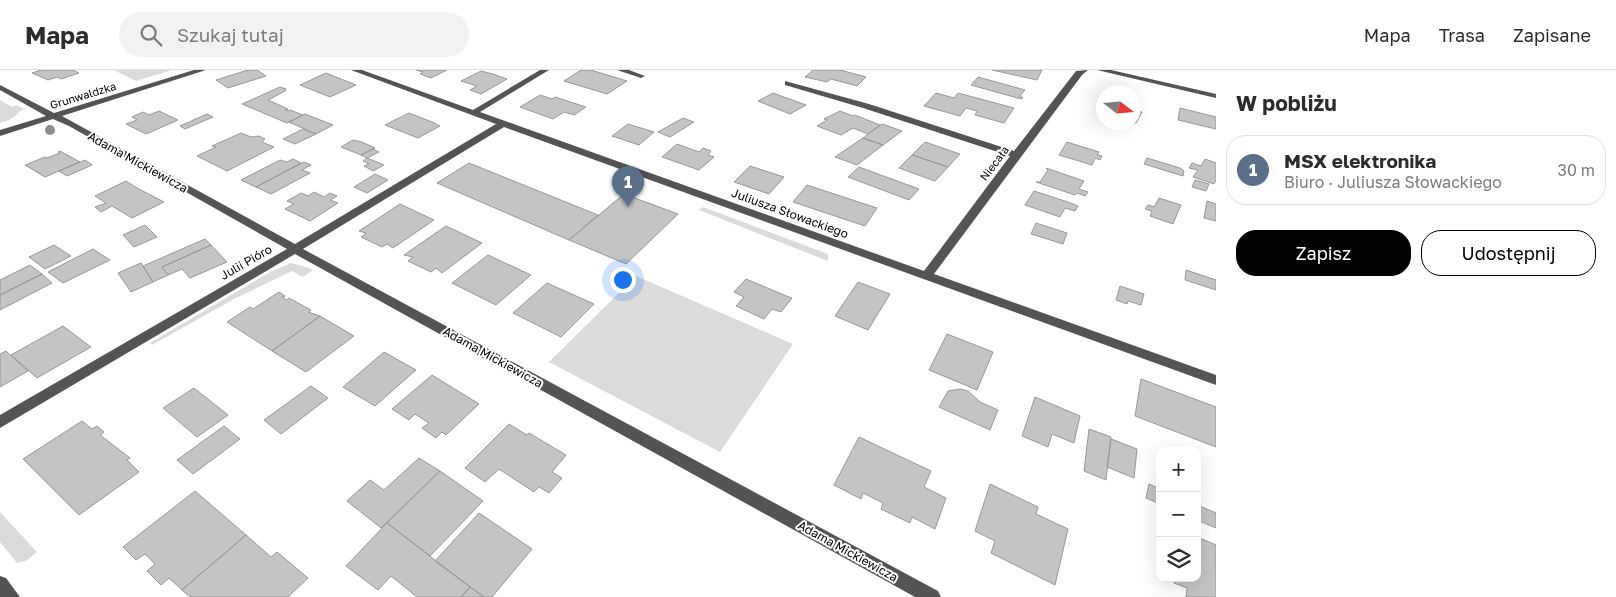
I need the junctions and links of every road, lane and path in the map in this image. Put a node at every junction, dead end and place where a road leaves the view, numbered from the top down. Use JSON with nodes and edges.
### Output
{"nodes":[{"id":1,"x":202,"y":70,"type":"edge"},
{"id":2,"x":355,"y":70,"type":"edge"},
{"id":3,"x":545,"y":70,"type":"edge"},
{"id":4,"x":620,"y":70,"type":"edge"},
{"id":5,"x":1084,"y":70,"type":"edge"},
{"id":6,"x":1100,"y":70,"type":"edge"},
{"id":7,"x":641,"y":76,"type":"dead end"},
{"id":8,"x":788,"y":83,"type":"dead end"},
{"id":9,"x":0,"y":87,"type":"edge"},
{"id":10,"x":1216,"y":96,"type":"edge"},
{"id":11,"x":473,"y":112,"type":"junction"},
{"id":12,"x":54,"y":116,"type":"junction"},
{"id":13,"x":504,"y":123,"type":"junction"},
{"id":14,"x":0,"y":133,"type":"edge"},
{"id":15,"x":1016,"y":155,"type":"junction"},
{"id":16,"x":295,"y":249,"type":"junction"},
{"id":17,"x":927,"y":275,"type":"junction"},
{"id":18,"x":1216,"y":380,"type":"edge"},
{"id":19,"x":0,"y":422,"type":"edge"},
{"id":20,"x":0,"y":584,"type":"edge"},
{"id":21,"x":11,"y":597,"type":"edge"},
{"id":22,"x":932,"y":597,"type":"edge"}],
"edges":[{"from":1,"to":12,"type":"street","name":"Grunwaldzka"},
{"from":2,"to":11,"type":"street","name":"Juliusza Słowackiego"},
{"from":3,"to":11,"type":"street"},
{"from":4,"to":7,"type":"street"},
{"from":5,"to":15,"type":"street","name":"Niecała"},
{"from":6,"to":10,"type":"street"},
{"from":8,"to":15,"type":"street"},
{"from":9,"to":12,"type":"street","name":"Adama Mickiewicza"},
{"from":11,"to":13,"type":"street","name":"Juliusza Słowackiego"},
{"from":12,"to":14,"type":"street","name":"Grunwaldzka"},
{"from":12,"to":16,"type":"street","name":"Adama Mickiewicza"},
{"from":13,"to":16,"type":"street","name":"Julii Pióro"},
{"from":13,"to":17,"type":"street","name":"Juliusza Słowackiego"},
{"from":15,"to":17,"type":"street","name":"Niecała"},
{"from":16,"to":19,"type":"street","name":"Julii Pióro"},
{"from":16,"to":22,"type":"street","name":"Adama Mickiewicza"},
{"from":17,"to":18,"type":"street","name":"Juliusza Słowackiego"},
{"from":20,"to":21,"type":"street"}]}
